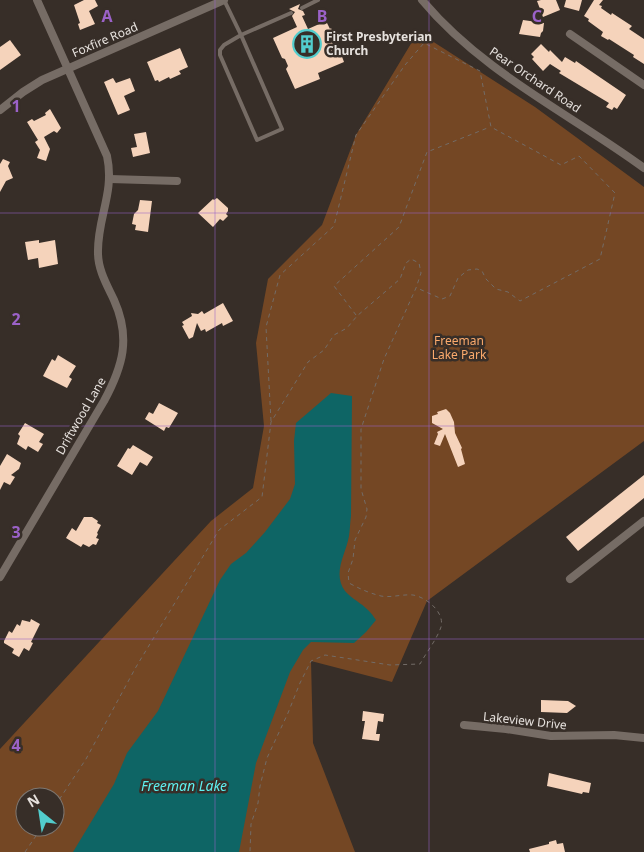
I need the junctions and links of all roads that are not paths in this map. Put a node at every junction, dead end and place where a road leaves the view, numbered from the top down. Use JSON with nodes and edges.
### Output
{"nodes":[{"id":1,"x":38,"y":0,"type":"edge"},
{"id":2,"x":224,"y":0,"type":"edge"},
{"id":3,"x":318,"y":0,"type":"edge"},
{"id":4,"x":422,"y":0,"type":"edge"},
{"id":5,"x":302,"y":8,"type":"dead end"},
{"id":6,"x":291,"y":13,"type":"dead end"},
{"id":7,"x":570,"y":34,"type":"dead end"},
{"id":8,"x":241,"y":35,"type":"junction"},
{"id":9,"x":67,"y":68,"type":"junction"},
{"id":10,"x":644,"y":85,"type":"edge"},
{"id":11,"x":0,"y":110,"type":"edge"},
{"id":12,"x":644,"y":168,"type":"edge"},
{"id":13,"x":110,"y":179,"type":"junction"},
{"id":14,"x":177,"y":181,"type":"dead end"},
{"id":15,"x":644,"y":521,"type":"edge"},
{"id":16,"x":0,"y":577,"type":"edge"},
{"id":17,"x":570,"y":579,"type":"dead end"},
{"id":18,"x":464,"y":725,"type":"dead end"},
{"id":19,"x":644,"y":738,"type":"edge"}],
"edges":[{"from":1,"to":9,"type":"street","name":"Driftwood Lane"},
{"from":2,"to":8,"type":"lane"},
{"from":2,"to":9,"type":"street","name":"Foxfire Road"},
{"from":3,"to":5,"type":"lane"},
{"from":4,"to":12,"type":"street","name":"Pear Orchard Road"},
{"from":6,"to":8,"type":"lane"},
{"from":7,"to":10,"type":"street"},
{"from":8,"to":8,"type":"lane"},
{"from":9,"to":11,"type":"street","name":"Foxfire Road"},
{"from":9,"to":13,"type":"street","name":"Driftwood Lane"},
{"from":13,"to":14,"type":"street"},
{"from":13,"to":16,"type":"street","name":"Driftwood Lane"},
{"from":15,"to":17,"type":"street"},
{"from":18,"to":19,"type":"street","name":"Lakeview Drive"}]}
